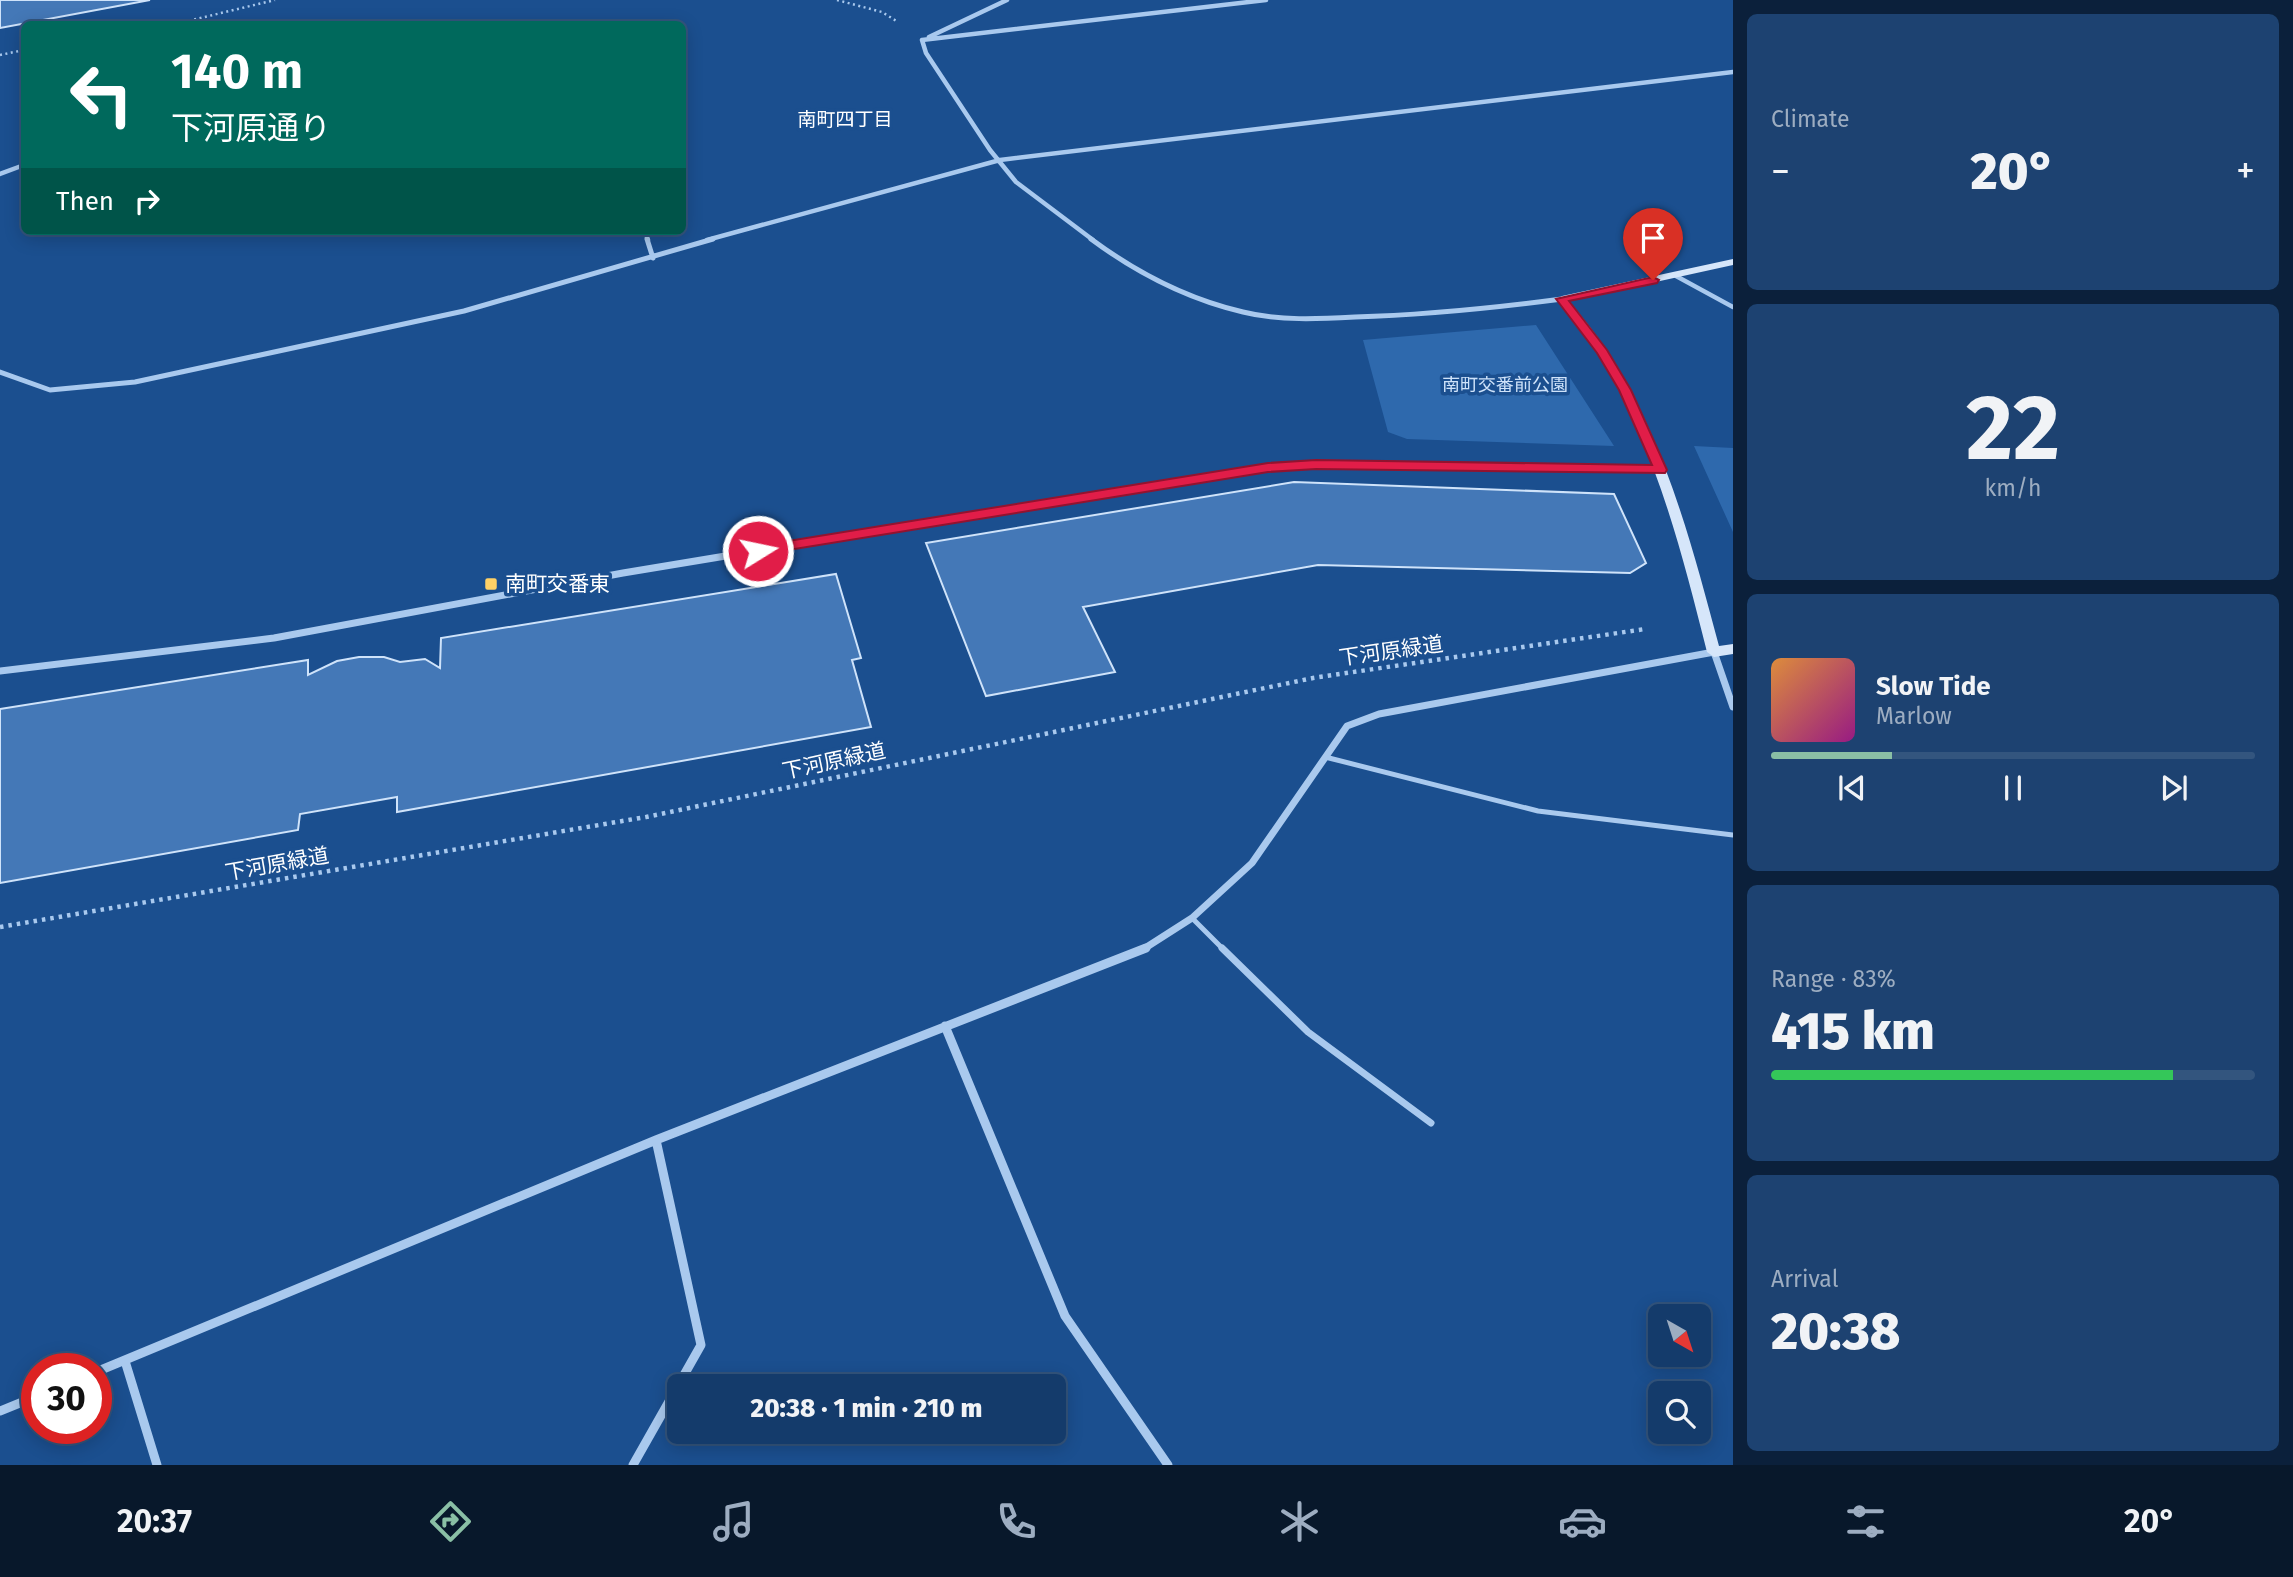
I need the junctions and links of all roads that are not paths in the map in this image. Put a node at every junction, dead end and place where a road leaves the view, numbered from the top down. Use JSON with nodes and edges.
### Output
{"nodes":[{"id":1,"x":1007,"y":0,"type":"edge"},
{"id":2,"x":1266,"y":0,"type":"edge"},
{"id":3,"x":922,"y":40,"type":"junction"},
{"id":4,"x":1733,"y":72,"type":"edge"},
{"id":5,"x":999,"y":160,"type":"junction"},
{"id":6,"x":21,"y":166,"type":"edge"},
{"id":7,"x":0,"y":174,"type":"edge"},
{"id":8,"x":646,"y":235,"type":"edge"},
{"id":9,"x":653,"y":258,"type":"junction"},
{"id":10,"x":1733,"y":262,"type":"edge"},
{"id":11,"x":1676,"y":275,"type":"junction"},
{"id":12,"x":1562,"y":299,"type":"junction"},
{"id":13,"x":1733,"y":307,"type":"edge"},
{"id":14,"x":0,"y":372,"type":"edge"},
{"id":15,"x":1660,"y":470,"type":"junction"},
{"id":16,"x":1733,"y":649,"type":"edge"},
{"id":17,"x":1714,"y":652,"type":"junction"},
{"id":18,"x":0,"y":671,"type":"edge"},
{"id":19,"x":1733,"y":707,"type":"edge"},
{"id":20,"x":1325,"y":757,"type":"junction"},
{"id":21,"x":1733,"y":835,"type":"edge"},
{"id":22,"x":1192,"y":918,"type":"junction"},
{"id":23,"x":945,"y":1026,"type":"junction"},
{"id":24,"x":1431,"y":1123,"type":"dead end"},
{"id":25,"x":656,"y":1140,"type":"junction"},
{"id":26,"x":125,"y":1361,"type":"junction"},
{"id":27,"x":112,"y":1366,"type":"edge"},
{"id":28,"x":21,"y":1402,"type":"edge"},
{"id":29,"x":0,"y":1411,"type":"edge"},
{"id":30,"x":157,"y":1465,"type":"edge"},
{"id":31,"x":633,"y":1465,"type":"edge"},
{"id":32,"x":1168,"y":1465,"type":"edge"}],
"edges":[{"from":1,"to":3,"type":"street"},
{"from":2,"to":3,"type":"street"},
{"from":3,"to":5,"type":"street"},
{"from":4,"to":5,"type":"street"},
{"from":5,"to":9,"type":"street"},
{"from":5,"to":12,"type":"street"},
{"from":6,"to":7,"type":"street"},
{"from":8,"to":9,"type":"street"},
{"from":9,"to":14,"type":"street"},
{"from":10,"to":11,"type":"street"},
{"from":11,"to":12,"type":"street"},
{"from":11,"to":13,"type":"lane"},
{"from":12,"to":15,"type":"street"},
{"from":15,"to":17,"type":"street"},
{"from":15,"to":18,"type":"street"},
{"from":16,"to":17,"type":"street"},
{"from":17,"to":19,"type":"street"},
{"from":17,"to":20,"type":"street"},
{"from":20,"to":21,"type":"lane"},
{"from":20,"to":22,"type":"street"},
{"from":22,"to":23,"type":"street"},
{"from":22,"to":24,"type":"lane"},
{"from":23,"to":25,"type":"street"},
{"from":23,"to":32,"type":"street"},
{"from":25,"to":26,"type":"street"},
{"from":25,"to":31,"type":"street"},
{"from":26,"to":27,"type":"street"},
{"from":26,"to":30,"type":"street"},
{"from":28,"to":29,"type":"street"}]}
